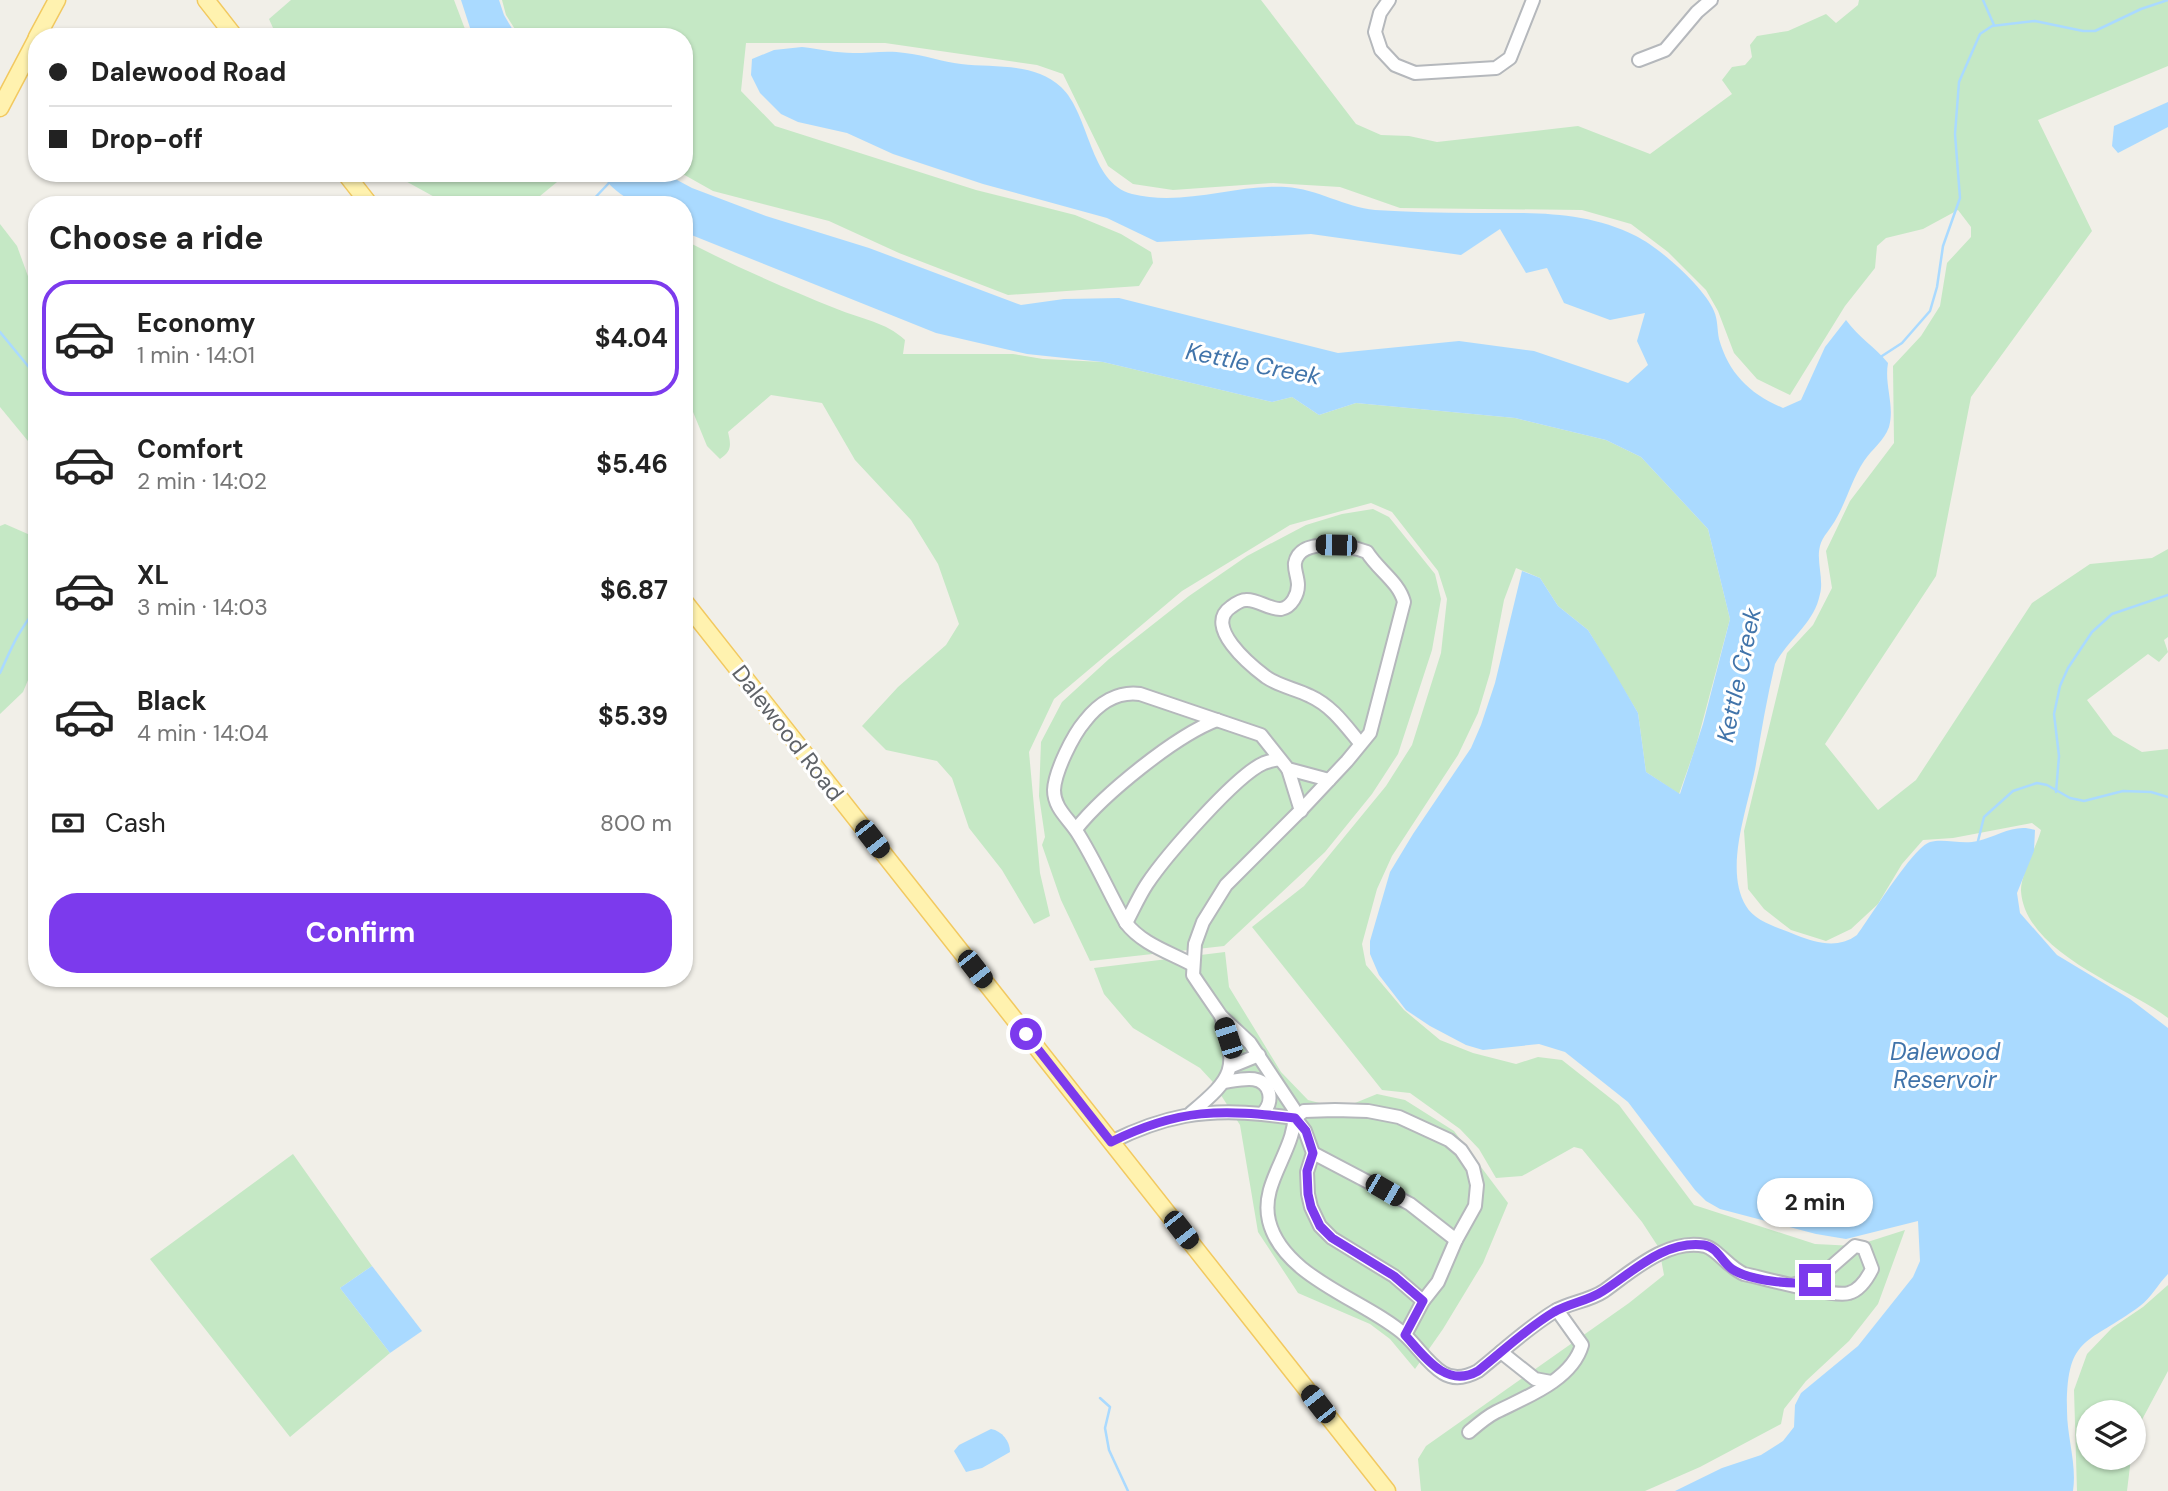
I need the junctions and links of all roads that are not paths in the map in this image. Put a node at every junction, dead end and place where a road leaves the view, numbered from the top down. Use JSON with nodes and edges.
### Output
{"nodes":[{"id":1,"x":57,"y":0,"type":"edge"},
{"id":2,"x":206,"y":0,"type":"edge"},
{"id":3,"x":1389,"y":0,"type":"edge"},
{"id":4,"x":1533,"y":0,"type":"edge"},
{"id":5,"x":1711,"y":0,"type":"edge"},
{"id":6,"x":42,"y":28,"type":"edge"},
{"id":7,"x":228,"y":28,"type":"edge"},
{"id":8,"x":28,"y":54,"type":"edge"},
{"id":9,"x":1639,"y":60,"type":"dead end"},
{"id":10,"x":0,"y":108,"type":"edge"},
{"id":11,"x":352,"y":182,"type":"edge"},
{"id":12,"x":363,"y":196,"type":"edge"},
{"id":13,"x":693,"y":612,"type":"edge"},
{"id":14,"x":1217,"y":720,"type":"junction"},
{"id":15,"x":1360,"y":743,"type":"junction"},
{"id":16,"x":1284,"y":764,"type":"junction"},
{"id":17,"x":1329,"y":780,"type":"junction"},
{"id":18,"x":1301,"y":811,"type":"junction"},
{"id":19,"x":1076,"y":830,"type":"junction"},
{"id":20,"x":1126,"y":923,"type":"junction"},
{"id":21,"x":1192,"y":965,"type":"junction"},
{"id":22,"x":1221,"y":1016,"type":"junction"},
{"id":23,"x":1259,"y":1055,"type":"junction"},
{"id":24,"x":1232,"y":1066,"type":"junction"},
{"id":25,"x":1224,"y":1082,"type":"junction"},
{"id":26,"x":1191,"y":1113,"type":"junction"},
{"id":27,"x":1262,"y":1114,"type":"junction"},
{"id":28,"x":1295,"y":1118,"type":"junction"},
{"id":29,"x":1111,"y":1142,"type":"junction"},
{"id":30,"x":1313,"y":1153,"type":"junction"},
{"id":31,"x":1456,"y":1240,"type":"junction"},
{"id":32,"x":1795,"y":1284,"type":"junction"},
{"id":33,"x":1423,"y":1301,"type":"junction"},
{"id":34,"x":1557,"y":1310,"type":"junction"},
{"id":35,"x":1405,"y":1335,"type":"junction"},
{"id":36,"x":1502,"y":1352,"type":"junction"},
{"id":37,"x":1551,"y":1382,"type":"junction"},
{"id":38,"x":1469,"y":1432,"type":"dead end"},
{"id":39,"x":1387,"y":1491,"type":"edge"}],
"edges":[{"from":1,"to":6,"type":"main road"},
{"from":2,"to":7,"type":"main road"},
{"from":3,"to":4,"type":"street"},
{"from":5,"to":9,"type":"street"},
{"from":8,"to":10,"type":"main road"},
{"from":11,"to":12,"type":"main road"},
{"from":13,"to":29,"type":"main road","name":"Dalewood Road"},
{"from":14,"to":16,"type":"street"},
{"from":14,"to":19,"type":"street"},
{"from":14,"to":19,"type":"street"},
{"from":15,"to":15,"type":"street"},
{"from":15,"to":17,"type":"street"},
{"from":16,"to":17,"type":"street"},
{"from":16,"to":18,"type":"street"},
{"from":16,"to":20,"type":"street"},
{"from":17,"to":18,"type":"street"},
{"from":18,"to":21,"type":"street"},
{"from":19,"to":20,"type":"street"},
{"from":20,"to":21,"type":"street"},
{"from":21,"to":22,"type":"street"},
{"from":22,"to":23,"type":"street"},
{"from":22,"to":24,"type":"street"},
{"from":23,"to":24,"type":"street"},
{"from":23,"to":28,"type":"street"},
{"from":24,"to":25,"type":"street"},
{"from":25,"to":26,"type":"street"},
{"from":25,"to":27,"type":"street"},
{"from":26,"to":27,"type":"street"},
{"from":26,"to":29,"type":"street"},
{"from":27,"to":28,"type":"street"},
{"from":28,"to":30,"type":"street"},
{"from":28,"to":31,"type":"street"},
{"from":28,"to":35,"type":"street"},
{"from":29,"to":39,"type":"main road","name":"Dalewood Road"},
{"from":30,"to":31,"type":"street"},
{"from":30,"to":33,"type":"street"},
{"from":31,"to":33,"type":"street"},
{"from":32,"to":32,"type":"street"},
{"from":32,"to":34,"type":"street"},
{"from":33,"to":35,"type":"street"},
{"from":34,"to":36,"type":"street"},
{"from":34,"to":37,"type":"street"},
{"from":35,"to":36,"type":"street"},
{"from":36,"to":37,"type":"street"},
{"from":37,"to":38,"type":"street"}]}
